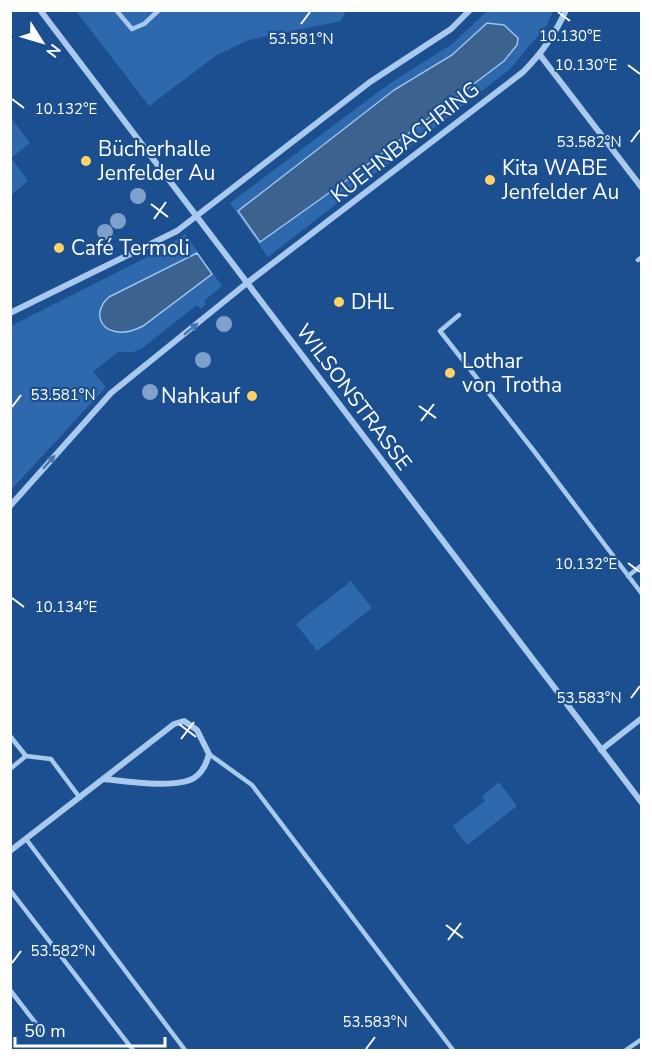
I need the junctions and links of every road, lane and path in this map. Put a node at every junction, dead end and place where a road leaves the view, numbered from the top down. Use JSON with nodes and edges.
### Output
{"nodes":[{"id":1,"x":40,"y":10,"type":"edge"},
{"id":2,"x":116,"y":10,"type":"edge"},
{"id":3,"x":159,"y":10,"type":"edge"},
{"id":4,"x":470,"y":10,"type":"edge"},
{"id":5,"x":566,"y":10,"type":"edge"},
{"id":6,"x":540,"y":55,"type":"junction"},
{"id":7,"x":642,"y":188,"type":"edge"},
{"id":8,"x":196,"y":215,"type":"junction"},
{"id":9,"x":247,"y":284,"type":"junction"},
{"id":10,"x":10,"y":313,"type":"edge"},
{"id":11,"x":459,"y":315,"type":"dead end"},
{"id":12,"x":10,"y":506,"type":"edge"},
{"id":13,"x":642,"y":565,"type":"edge"},
{"id":14,"x":628,"y":576,"type":"junction"},
{"id":15,"x":642,"y":594,"type":"edge"},
{"id":16,"x":642,"y":718,"type":"edge"},
{"id":17,"x":10,"y":736,"type":"edge"},
{"id":18,"x":601,"y":750,"type":"junction"},
{"id":19,"x":209,"y":754,"type":"junction"},
{"id":20,"x":26,"y":756,"type":"junction"},
{"id":21,"x":10,"y":769,"type":"edge"},
{"id":22,"x":104,"y":779,"type":"junction"},
{"id":23,"x":80,"y":798,"type":"junction"},
{"id":24,"x":642,"y":803,"type":"edge"},
{"id":25,"x":26,"y":839,"type":"junction"},
{"id":26,"x":10,"y":851,"type":"edge"},
{"id":27,"x":10,"y":890,"type":"edge"},
{"id":28,"x":10,"y":990,"type":"edge"},
{"id":29,"x":44,"y":1034,"type":"dead end"},
{"id":30,"x":642,"y":1039,"type":"edge"},
{"id":31,"x":134,"y":1050,"type":"edge"},
{"id":32,"x":185,"y":1050,"type":"edge"},
{"id":33,"x":453,"y":1050,"type":"edge"},
{"id":34,"x":626,"y":1050,"type":"edge"}],
"edges":[{"from":1,"to":8,"type":"street","name":"WILSONSTRASSE"},
{"from":2,"to":3,"type":"lane"},
{"from":4,"to":8,"type":"street"},
{"from":5,"to":6,"type":"street","name":"KUEHNBACHRING"},
{"from":6,"to":7,"type":"street"},
{"from":6,"to":9,"type":"street","name":"KUEHNBACHRING"},
{"from":8,"to":9,"type":"street","name":"WILSONSTRASSE"},
{"from":8,"to":10,"type":"street"},
{"from":12,"to":9,"type":"street","name":"KUEHNBACHRING","one_way":true},
{"from":9,"to":18,"type":"street","name":"WILSONSTRASSE"},
{"from":11,"to":14,"type":"lane"},
{"from":13,"to":14,"type":"lane"},
{"from":14,"to":15,"type":"lane"},
{"from":16,"to":18,"type":"street"},
{"from":17,"to":20,"type":"lane"},
{"from":18,"to":24,"type":"street","name":"WILSONSTRASSE"},
{"from":19,"to":22,"type":"street"},
{"from":19,"to":22,"type":"street"},
{"from":19,"to":33,"type":"lane"},
{"from":20,"to":21,"type":"lane"},
{"from":20,"to":23,"type":"lane"},
{"from":22,"to":23,"type":"street"},
{"from":23,"to":25,"type":"street"},
{"from":25,"to":26,"type":"street"},
{"from":25,"to":32,"type":"lane"},
{"from":27,"to":31,"type":"lane"},
{"from":28,"to":29,"type":"lane"},
{"from":30,"to":34,"type":"lane"}]}
